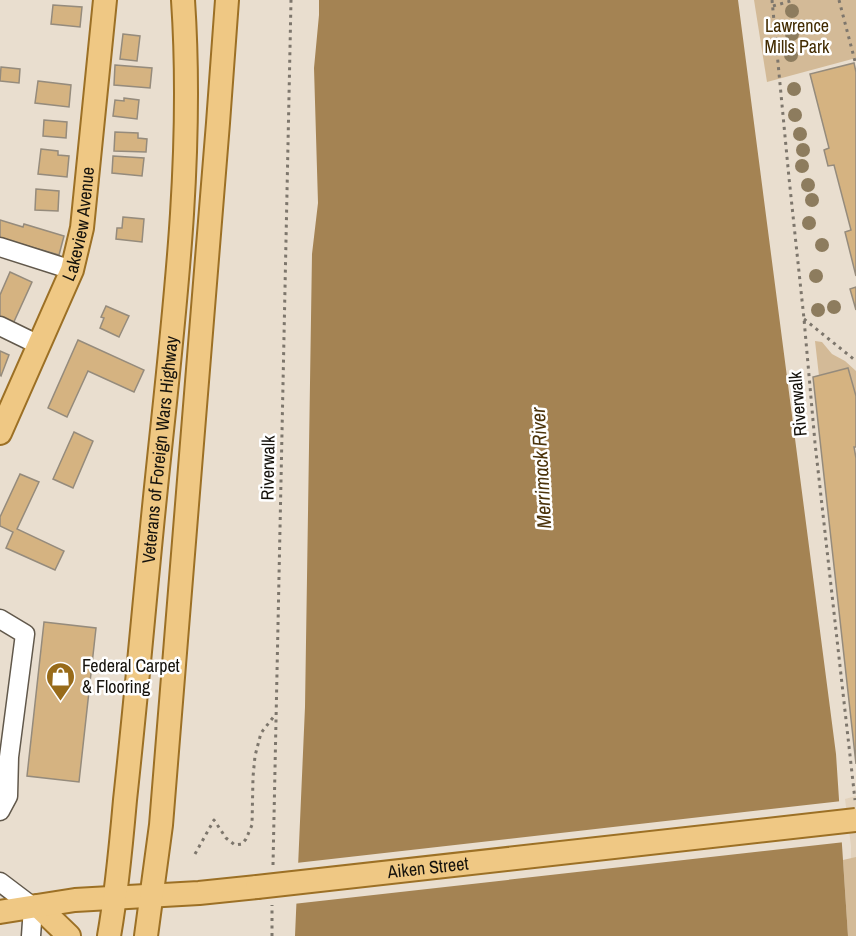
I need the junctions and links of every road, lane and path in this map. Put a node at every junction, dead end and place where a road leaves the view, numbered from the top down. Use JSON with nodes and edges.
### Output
{"nodes":[{"id":1,"x":105,"y":0,"type":"edge"},
{"id":2,"x":183,"y":0,"type":"edge"},
{"id":3,"x":227,"y":0,"type":"edge"},
{"id":4,"x":291,"y":0,"type":"edge"},
{"id":5,"x":772,"y":0,"type":"edge"},
{"id":6,"x":794,"y":0,"type":"edge"},
{"id":7,"x":839,"y":0,"type":"edge"},
{"id":8,"x":773,"y":6,"type":"junction"},
{"id":9,"x":856,"y":65,"type":"edge"},
{"id":10,"x":0,"y":247,"type":"edge"},
{"id":11,"x":72,"y":270,"type":"junction"},
{"id":12,"x":804,"y":319,"type":"junction"},
{"id":13,"x":0,"y":327,"type":"edge"},
{"id":14,"x":39,"y":345,"type":"junction"},
{"id":15,"x":856,"y":361,"type":"edge"},
{"id":16,"x":0,"y":434,"type":"edge"},
{"id":17,"x":0,"y":619,"type":"edge"},
{"id":18,"x":276,"y":714,"type":"junction"},
{"id":19,"x":856,"y":805,"type":"edge"},
{"id":20,"x":0,"y":811,"type":"edge"},
{"id":21,"x":856,"y":820,"type":"edge"},
{"id":22,"x":195,"y":854,"type":"dead end"},
{"id":23,"x":273,"y":866,"type":"dead end"},
{"id":24,"x":0,"y":882,"type":"edge"},
{"id":25,"x":265,"y":894,"type":"junction"},
{"id":26,"x":152,"y":896,"type":"junction"},
{"id":27,"x":114,"y":898,"type":"junction"},
{"id":28,"x":36,"y":907,"type":"junction"},
{"id":29,"x":0,"y":912,"type":"edge"},
{"id":30,"x":31,"y":936,"type":"edge"},
{"id":31,"x":69,"y":936,"type":"edge"},
{"id":32,"x":109,"y":936,"type":"edge"},
{"id":33,"x":146,"y":936,"type":"edge"},
{"id":34,"x":272,"y":936,"type":"edge"}],
"edges":[{"from":1,"to":11,"type":"main road","name":"Lakeview Avenue"},
{"from":2,"to":27,"type":"main road","name":"Veterans of Foreign Wars Highway"},
{"from":3,"to":26,"type":"main road","name":"Veterans of Foreign Wars Highway"},
{"from":4,"to":18,"type":"path","name":"Riverwalk"},
{"from":5,"to":8,"type":"path","name":"Riverwalk"},
{"from":6,"to":8,"type":"path"},
{"from":7,"to":9,"type":"path"},
{"from":8,"to":12,"type":"path","name":"Riverwalk"},
{"from":10,"to":11,"type":"street"},
{"from":11,"to":14,"type":"main road","name":"Lakeview Avenue"},
{"from":12,"to":15,"type":"path"},
{"from":12,"to":19,"type":"path","name":"Riverwalk"},
{"from":13,"to":14,"type":"street"},
{"from":14,"to":16,"type":"main road","name":"Lakeview Avenue"},
{"from":17,"to":20,"type":"street"},
{"from":18,"to":22,"type":"path"},
{"from":18,"to":23,"type":"path","name":"Riverwalk"},
{"from":21,"to":25,"type":"main road","name":"Aiken Street","bridge":true},
{"from":24,"to":28,"type":"street"},
{"from":25,"to":26,"type":"main road","name":"Aiken Street"},
{"from":25,"to":34,"type":"path"},
{"from":26,"to":27,"type":"main road","name":"Aiken Street"},
{"from":26,"to":33,"type":"main road"},
{"from":27,"to":28,"type":"main road","name":"Aiken Street"},
{"from":27,"to":32,"type":"main road"},
{"from":28,"to":29,"type":"main road","name":"Aiken Street"},
{"from":28,"to":30,"type":"street"},
{"from":28,"to":31,"type":"main road"}]}
